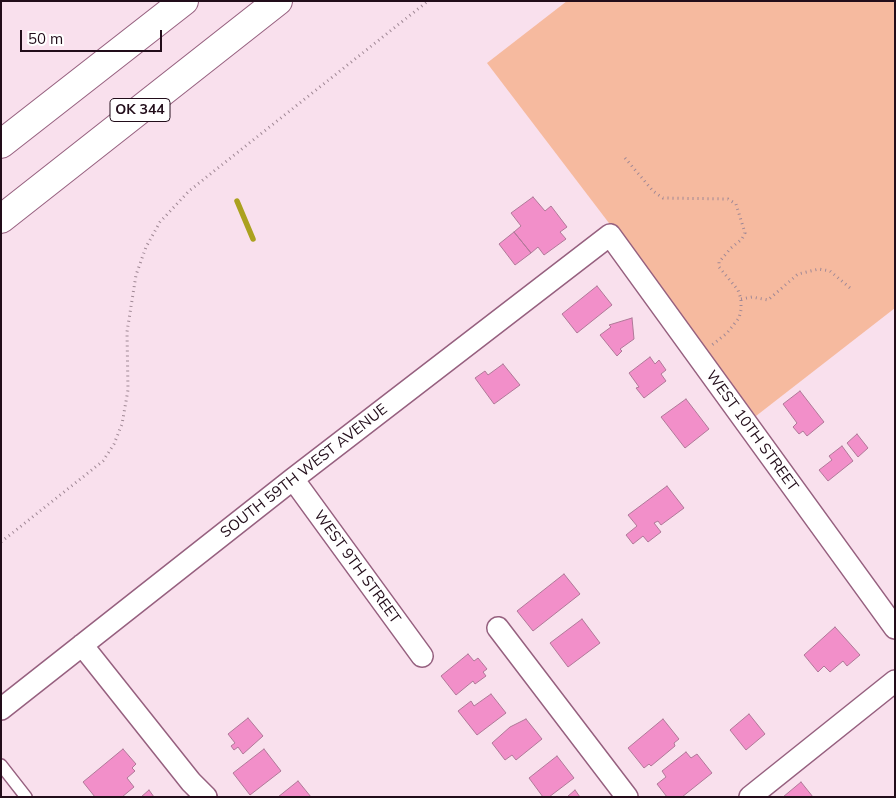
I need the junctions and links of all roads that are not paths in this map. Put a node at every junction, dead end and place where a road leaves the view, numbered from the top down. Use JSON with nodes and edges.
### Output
{"nodes":[{"id":1,"x":184,"y":1,"type":"edge"},
{"id":2,"x":278,"y":1,"type":"edge"},
{"id":3,"x":1,"y":144,"type":"edge"},
{"id":4,"x":1,"y":219,"type":"edge"},
{"id":5,"x":610,"y":235,"type":"joint"},
{"id":6,"x":293,"y":479,"type":"junction"},
{"id":7,"x":498,"y":628,"type":"dead end"},
{"id":8,"x":895,"y":628,"type":"edge"},
{"id":9,"x":82,"y":645,"type":"junction"},
{"id":10,"x":422,"y":656,"type":"dead end"},
{"id":11,"x":895,"y":681,"type":"edge"},
{"id":12,"x":1,"y":709,"type":"edge"},
{"id":13,"x":1,"y":765,"type":"edge"},
{"id":14,"x":26,"y":797,"type":"edge"},
{"id":15,"x":206,"y":797,"type":"edge"},
{"id":16,"x":627,"y":797,"type":"edge"},
{"id":17,"x":750,"y":797,"type":"edge"}],
"edges":[{"from":1,"to":3,"type":"highway"},
{"from":2,"to":4,"type":"highway","number":"OK 344"},
{"from":5,"to":6,"type":"street","name":"SOUTH 59TH WEST AVENUE"},
{"from":5,"to":8,"type":"street","name":"WEST 10TH STREET"},
{"from":6,"to":9,"type":"street","name":"SOUTH 59TH WEST AVENUE"},
{"from":6,"to":10,"type":"street","name":"WEST 9TH STREET"},
{"from":7,"to":16,"type":"street"},
{"from":9,"to":12,"type":"street","name":"SOUTH 59TH WEST AVENUE"},
{"from":9,"to":15,"type":"street"},
{"from":11,"to":17,"type":"street"},
{"from":13,"to":14,"type":"lane"}]}
